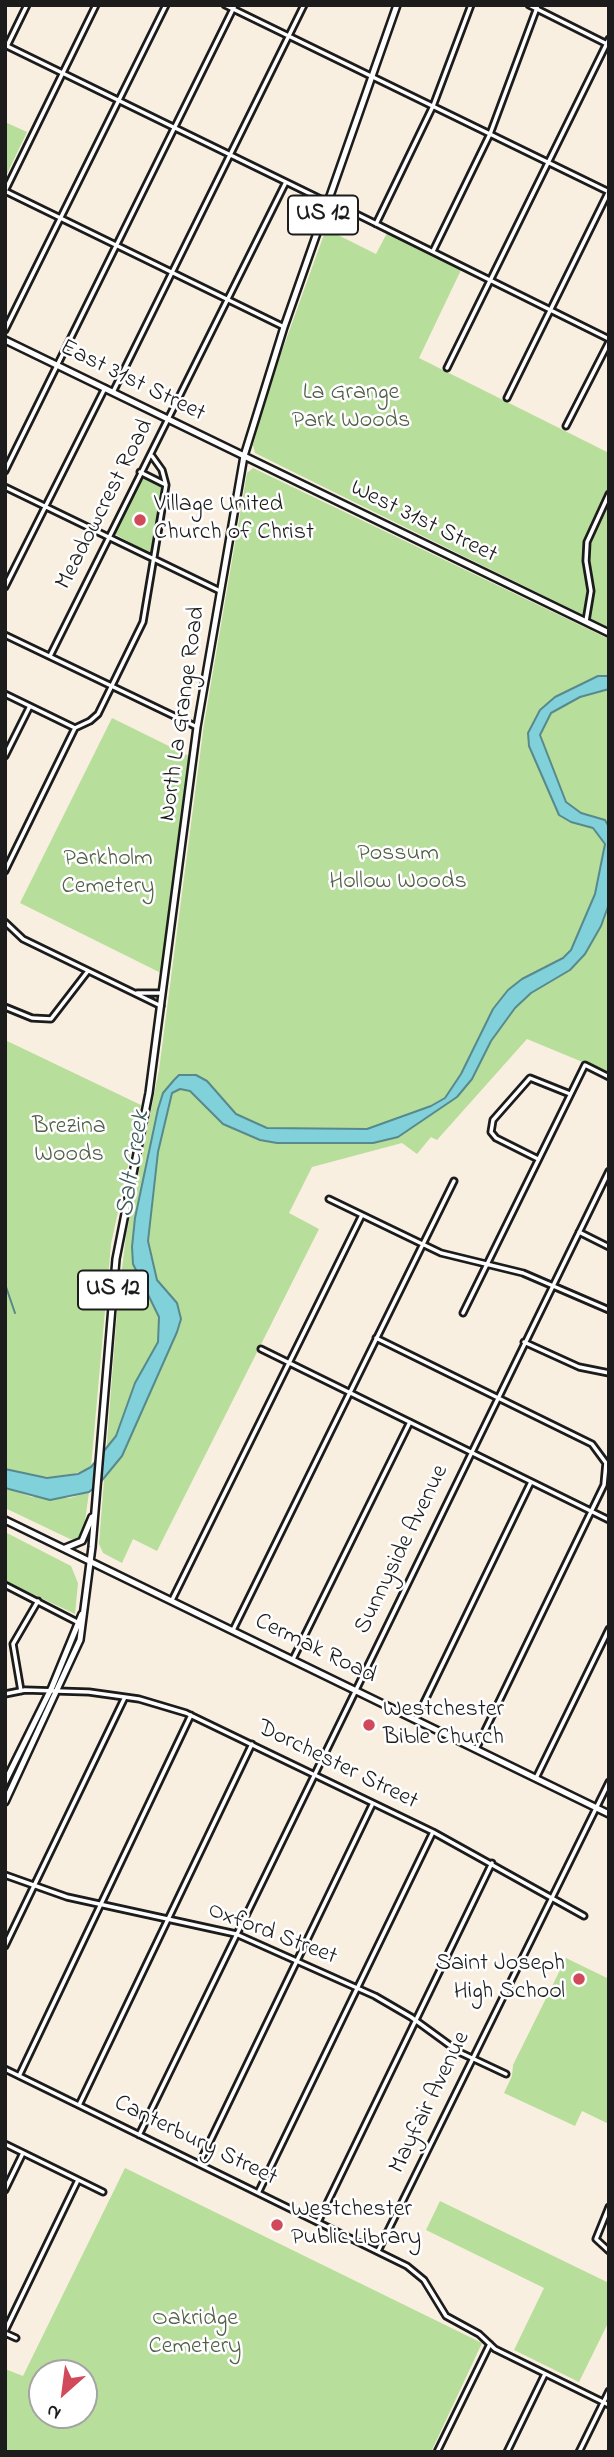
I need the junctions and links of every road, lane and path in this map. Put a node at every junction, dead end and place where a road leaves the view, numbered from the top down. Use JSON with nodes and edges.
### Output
{"nodes":[{"id":1,"x":27,"y":5,"type":"edge"},
{"id":2,"x":96,"y":5,"type":"edge"},
{"id":3,"x":166,"y":5,"type":"edge"},
{"id":4,"x":225,"y":5,"type":"edge"},
{"id":5,"x":304,"y":5,"type":"edge"},
{"id":6,"x":397,"y":5,"type":"edge"},
{"id":7,"x":471,"y":5,"type":"edge"},
{"id":8,"x":529,"y":5,"type":"edge"},
{"id":9,"x":234,"y":7,"type":"edge"},
{"id":10,"x":537,"y":7,"type":"edge"},
{"id":11,"x":288,"y":36,"type":"junction"},
{"id":12,"x":608,"y":43,"type":"edge"},
{"id":13,"x":6,"y":46,"type":"edge"},
{"id":14,"x":63,"y":73,"type":"junction"},
{"id":15,"x":372,"y":76,"type":"junction"},
{"id":16,"x":119,"y":100,"type":"junction"},
{"id":17,"x":433,"y":106,"type":"junction"},
{"id":18,"x":174,"y":128,"type":"junction"},
{"id":19,"x":490,"y":134,"type":"junction"},
{"id":20,"x":230,"y":155,"type":"junction"},
{"id":21,"x":549,"y":162,"type":"junction"},
{"id":22,"x":286,"y":182,"type":"junction"},
{"id":23,"x":5,"y":191,"type":"edge"},
{"id":24,"x":609,"y":191,"type":"edge"},
{"id":25,"x":328,"y":201,"type":"junction"},
{"id":26,"x":60,"y":218,"type":"junction"},
{"id":27,"x":376,"y":224,"type":"junction"},
{"id":28,"x":116,"y":246,"type":"junction"},
{"id":29,"x":433,"y":251,"type":"junction"},
{"id":30,"x":172,"y":273,"type":"junction"},
{"id":31,"x":490,"y":281,"type":"junction"},
{"id":32,"x":227,"y":299,"type":"junction"},
{"id":33,"x":550,"y":310,"type":"junction"},
{"id":34,"x":284,"y":327,"type":"junction"},
{"id":35,"x":5,"y":330,"type":"edge"},
{"id":36,"x":5,"y":340,"type":"edge"},
{"id":37,"x":609,"y":341,"type":"edge"},
{"id":38,"x":57,"y":365,"type":"junction"},
{"id":39,"x":447,"y":368,"type":"dead end"},
{"id":40,"x":105,"y":388,"type":"junction"},
{"id":41,"x":113,"y":392,"type":"junction"},
{"id":42,"x":507,"y":398,"type":"dead end"},
{"id":43,"x":170,"y":420,"type":"junction"},
{"id":44,"x":566,"y":426,"type":"dead end"},
{"id":45,"x":152,"y":456,"type":"junction"},
{"id":46,"x":244,"y":456,"type":"junction"},
{"id":47,"x":5,"y":471,"type":"edge"},
{"id":48,"x":140,"y":472,"type":"junction"},
{"id":49,"x":166,"y":485,"type":"junction"},
{"id":50,"x":5,"y":487,"type":"edge"},
{"id":51,"x":609,"y":494,"type":"edge"},
{"id":52,"x":46,"y":507,"type":"junction"},
{"id":53,"x":108,"y":537,"type":"junction"},
{"id":54,"x":154,"y":560,"type":"junction"},
{"id":55,"x":5,"y":587,"type":"edge"},
{"id":56,"x":220,"y":591,"type":"junction"},
{"id":57,"x":586,"y":621,"type":"junction"},
{"id":58,"x":609,"y":633,"type":"edge"},
{"id":59,"x":5,"y":635,"type":"edge"},
{"id":60,"x":50,"y":656,"type":"junction"},
{"id":61,"x":111,"y":686,"type":"junction"},
{"id":62,"x":5,"y":694,"type":"edge"},
{"id":63,"x":30,"y":706,"type":"junction"},
{"id":64,"x":198,"y":727,"type":"junction"},
{"id":65,"x":75,"y":728,"type":"junction"},
{"id":66,"x":5,"y":756,"type":"edge"},
{"id":67,"x":5,"y":871,"type":"edge"},
{"id":68,"x":5,"y":922,"type":"edge"},
{"id":69,"x":88,"y":971,"type":"junction"},
{"id":70,"x":137,"y":993,"type":"junction"},
{"id":71,"x":162,"y":993,"type":"junction"},
{"id":72,"x":160,"y":1006,"type":"junction"},
{"id":73,"x":5,"y":1007,"type":"edge"},
{"id":74,"x":609,"y":1076,"type":"edge"},
{"id":75,"x":570,"y":1094,"type":"junction"},
{"id":76,"x":538,"y":1159,"type":"junction"},
{"id":77,"x":609,"y":1171,"type":"edge"},
{"id":78,"x":454,"y":1181,"type":"dead end"},
{"id":79,"x":329,"y":1199,"type":"dead end"},
{"id":80,"x":362,"y":1215,"type":"junction"},
{"id":81,"x":579,"y":1233,"type":"junction"},
{"id":82,"x":423,"y":1244,"type":"junction"},
{"id":83,"x":609,"y":1247,"type":"edge"},
{"id":84,"x":486,"y":1265,"type":"junction"},
{"id":85,"x":553,"y":1286,"type":"junction"},
{"id":86,"x":609,"y":1310,"type":"edge"},
{"id":87,"x":463,"y":1313,"type":"dead end"},
{"id":88,"x":376,"y":1338,"type":"junction"},
{"id":89,"x":524,"y":1342,"type":"junction"},
{"id":90,"x":261,"y":1349,"type":"dead end"},
{"id":91,"x":289,"y":1363,"type":"junction"},
{"id":92,"x":609,"y":1373,"type":"edge"},
{"id":93,"x":350,"y":1392,"type":"junction"},
{"id":94,"x":496,"y":1396,"type":"junction"},
{"id":95,"x":410,"y":1422,"type":"junction"},
{"id":96,"x":470,"y":1452,"type":"junction"},
{"id":97,"x":531,"y":1481,"type":"junction"},
{"id":98,"x":96,"y":1504,"type":"junction"},
{"id":99,"x":591,"y":1511,"type":"junction"},
{"id":100,"x":5,"y":1520,"type":"edge"},
{"id":101,"x":609,"y":1520,"type":"edge"},
{"id":102,"x":65,"y":1548,"type":"junction"},
{"id":103,"x":90,"y":1560,"type":"junction"},
{"id":104,"x":5,"y":1585,"type":"edge"},
{"id":105,"x":172,"y":1600,"type":"junction"},
{"id":106,"x":38,"y":1601,"type":"junction"},
{"id":107,"x":81,"y":1614,"type":"junction"},
{"id":108,"x":68,"y":1615,"type":"junction"},
{"id":109,"x":76,"y":1622,"type":"junction"},
{"id":110,"x":233,"y":1629,"type":"junction"},
{"id":111,"x":609,"y":1629,"type":"edge"},
{"id":112,"x":293,"y":1659,"type":"junction"},
{"id":113,"x":355,"y":1689,"type":"junction"},
{"id":114,"x":21,"y":1690,"type":"junction"},
{"id":115,"x":50,"y":1690,"type":"junction"},
{"id":116,"x":59,"y":1690,"type":"junction"},
{"id":117,"x":5,"y":1694,"type":"edge"},
{"id":118,"x":125,"y":1697,"type":"junction"},
{"id":119,"x":191,"y":1715,"type":"junction"},
{"id":120,"x":416,"y":1719,"type":"junction"},
{"id":121,"x":252,"y":1744,"type":"junction"},
{"id":122,"x":476,"y":1749,"type":"junction"},
{"id":123,"x":313,"y":1774,"type":"junction"},
{"id":124,"x":536,"y":1778,"type":"junction"},
{"id":125,"x":5,"y":1782,"type":"edge"},
{"id":126,"x":609,"y":1782,"type":"edge"},
{"id":127,"x":5,"y":1802,"type":"edge"},
{"id":128,"x":373,"y":1803,"type":"junction"},
{"id":129,"x":596,"y":1808,"type":"junction"},
{"id":130,"x":609,"y":1814,"type":"edge"},
{"id":131,"x":433,"y":1832,"type":"junction"},
{"id":132,"x":492,"y":1863,"type":"junction"},
{"id":133,"x":5,"y":1875,"type":"edge"},
{"id":134,"x":33,"y":1885,"type":"junction"},
{"id":135,"x":550,"y":1899,"type":"junction"},
{"id":136,"x":100,"y":1905,"type":"junction"},
{"id":137,"x":583,"y":1916,"type":"dead end"},
{"id":138,"x":170,"y":1917,"type":"junction"},
{"id":139,"x":236,"y":1934,"type":"junction"},
{"id":140,"x":5,"y":1946,"type":"edge"},
{"id":141,"x":298,"y":1959,"type":"junction"},
{"id":142,"x":358,"y":1988,"type":"junction"},
{"id":143,"x":416,"y":2020,"type":"junction"},
{"id":144,"x":473,"y":2058,"type":"junction"},
{"id":145,"x":5,"y":2069,"type":"edge"},
{"id":146,"x":506,"y":2074,"type":"dead end"},
{"id":147,"x":19,"y":2076,"type":"junction"},
{"id":148,"x":79,"y":2105,"type":"junction"},
{"id":149,"x":139,"y":2135,"type":"junction"},
{"id":150,"x":5,"y":2144,"type":"edge"},
{"id":151,"x":23,"y":2153,"type":"junction"},
{"id":152,"x":199,"y":2164,"type":"junction"},
{"id":153,"x":78,"y":2180,"type":"junction"},
{"id":154,"x":5,"y":2190,"type":"edge"},
{"id":155,"x":103,"y":2192,"type":"dead end"},
{"id":156,"x":258,"y":2193,"type":"junction"},
{"id":157,"x":609,"y":2207,"type":"edge"},
{"id":158,"x":318,"y":2222,"type":"junction"},
{"id":159,"x":609,"y":2250,"type":"edge"},
{"id":160,"x":378,"y":2252,"type":"junction"},
{"id":161,"x":5,"y":2332,"type":"edge"},
{"id":162,"x":16,"y":2338,"type":"dead end"},
{"id":163,"x":490,"y":2344,"type":"junction"},
{"id":164,"x":545,"y":2374,"type":"junction"},
{"id":165,"x":609,"y":2391,"type":"edge"},
{"id":166,"x":603,"y":2402,"type":"junction"},
{"id":167,"x":609,"y":2405,"type":"edge"},
{"id":168,"x":437,"y":2452,"type":"edge"},
{"id":169,"x":507,"y":2452,"type":"edge"},
{"id":170,"x":579,"y":2452,"type":"edge"}],
"edges":[{"from":1,"to":13,"type":"street"},
{"from":2,"to":14,"type":"street"},
{"from":3,"to":16,"type":"street"},
{"from":4,"to":9,"type":"street"},
{"from":5,"to":11,"type":"street"},
{"from":6,"to":15,"type":"main road","number":"US 12"},
{"from":7,"to":17,"type":"street"},
{"from":8,"to":10,"type":"street"},
{"from":9,"to":11,"type":"street"},
{"from":9,"to":18,"type":"street"},
{"from":10,"to":12,"type":"street"},
{"from":10,"to":19,"type":"street"},
{"from":11,"to":15,"type":"street"},
{"from":11,"to":20,"type":"street"},
{"from":12,"to":21,"type":"street"},
{"from":13,"to":14,"type":"street"},
{"from":14,"to":16,"type":"street"},
{"from":14,"to":23,"type":"street"},
{"from":15,"to":17,"type":"street"},
{"from":15,"to":25,"type":"main road","number":"US 12"},
{"from":16,"to":18,"type":"street"},
{"from":16,"to":26,"type":"street"},
{"from":17,"to":19,"type":"street"},
{"from":17,"to":27,"type":"street"},
{"from":18,"to":20,"type":"street"},
{"from":18,"to":28,"type":"street"},
{"from":19,"to":21,"type":"street"},
{"from":19,"to":29,"type":"street"},
{"from":20,"to":22,"type":"street"},
{"from":20,"to":30,"type":"street"},
{"from":21,"to":24,"type":"street"},
{"from":21,"to":31,"type":"street"},
{"from":22,"to":25,"type":"street"},
{"from":22,"to":32,"type":"street","name":"Meadowcrest Road"},
{"from":23,"to":26,"type":"street"},
{"from":24,"to":33,"type":"street"},
{"from":25,"to":27,"type":"street"},
{"from":25,"to":34,"type":"main road","number":"US 12"},
{"from":26,"to":28,"type":"street"},
{"from":26,"to":35,"type":"street"},
{"from":27,"to":29,"type":"street"},
{"from":28,"to":30,"type":"street"},
{"from":28,"to":38,"type":"street"},
{"from":29,"to":31,"type":"street"},
{"from":30,"to":32,"type":"street"},
{"from":30,"to":41,"type":"street"},
{"from":31,"to":33,"type":"street"},
{"from":31,"to":39,"type":"street"},
{"from":32,"to":34,"type":"street"},
{"from":32,"to":43,"type":"street","name":"Meadowcrest Road"},
{"from":33,"to":37,"type":"street"},
{"from":33,"to":42,"type":"street"},
{"from":34,"to":46,"type":"main road","number":"US 12"},
{"from":36,"to":38,"type":"main road","name":"East 31st Street"},
{"from":37,"to":44,"type":"street"},
{"from":38,"to":40,"type":"main road","name":"East 31st Street"},
{"from":38,"to":47,"type":"street"},
{"from":40,"to":41,"type":"main road","name":"East 31st Street"},
{"from":40,"to":52,"type":"street"},
{"from":41,"to":43,"type":"main road","name":"East 31st Street"},
{"from":43,"to":45,"type":"street","name":"Meadowcrest Road"},
{"from":43,"to":46,"type":"main road","name":"East 31st Street"},
{"from":45,"to":48,"type":"street","name":"Meadowcrest Road"},
{"from":45,"to":49,"type":"street"},
{"from":46,"to":56,"type":"main road","name":"North La Grange Road","number":"US 12"},
{"from":46,"to":57,"type":"main road","name":"West 31st Street"},
{"from":48,"to":49,"type":"street"},
{"from":48,"to":53,"type":"street","name":"Meadowcrest Road"},
{"from":49,"to":54,"type":"street"},
{"from":50,"to":52,"type":"street"},
{"from":51,"to":57,"type":"street"},
{"from":52,"to":53,"type":"street"},
{"from":52,"to":55,"type":"street"},
{"from":53,"to":54,"type":"street"},
{"from":53,"to":60,"type":"street","name":"Meadowcrest Road"},
{"from":54,"to":56,"type":"street"},
{"from":54,"to":61,"type":"street"},
{"from":56,"to":64,"type":"main road","name":"North La Grange Road","number":"US 12"},
{"from":57,"to":58,"type":"main road","name":"West 31st Street"},
{"from":59,"to":60,"type":"street"},
{"from":60,"to":61,"type":"street"},
{"from":61,"to":64,"type":"street"},
{"from":61,"to":65,"type":"street"},
{"from":62,"to":63,"type":"street"},
{"from":63,"to":65,"type":"street"},
{"from":63,"to":66,"type":"street"},
{"from":64,"to":71,"type":"main road","name":"North La Grange Road","number":"US 12"},
{"from":65,"to":67,"type":"street"},
{"from":68,"to":69,"type":"street"},
{"from":69,"to":70,"type":"street"},
{"from":69,"to":73,"type":"street"},
{"from":70,"to":71,"type":"street"},
{"from":70,"to":72,"type":"street"},
{"from":71,"to":72,"type":"main road","name":"North La Grange Road","number":"US 12"},
{"from":72,"to":98,"type":"main road","name":"North La Grange Road","number":"US 12"},
{"from":74,"to":75,"type":"street"},
{"from":75,"to":76,"type":"street"},
{"from":75,"to":76,"type":"street"},
{"from":76,"to":84,"type":"street"},
{"from":77,"to":81,"type":"street","name":"Sunnyside Avenue"},
{"from":78,"to":82,"type":"street"},
{"from":79,"to":80,"type":"street"},
{"from":80,"to":82,"type":"street"},
{"from":80,"to":91,"type":"street"},
{"from":81,"to":83,"type":"street"},
{"from":81,"to":85,"type":"street","name":"Sunnyside Avenue"},
{"from":82,"to":84,"type":"street"},
{"from":82,"to":88,"type":"street"},
{"from":84,"to":85,"type":"street"},
{"from":84,"to":87,"type":"street"},
{"from":85,"to":86,"type":"street"},
{"from":85,"to":89,"type":"street","name":"Sunnyside Avenue"},
{"from":88,"to":93,"type":"street"},
{"from":88,"to":94,"type":"street"},
{"from":89,"to":92,"type":"street"},
{"from":89,"to":94,"type":"street","name":"Sunnyside Avenue"},
{"from":90,"to":91,"type":"street"},
{"from":91,"to":93,"type":"street"},
{"from":91,"to":105,"type":"street"},
{"from":93,"to":95,"type":"street"},
{"from":93,"to":110,"type":"street"},
{"from":94,"to":96,"type":"street","name":"Sunnyside Avenue"},
{"from":94,"to":99,"type":"street"},
{"from":95,"to":96,"type":"street"},
{"from":95,"to":112,"type":"street"},
{"from":96,"to":97,"type":"street"},
{"from":96,"to":113,"type":"street","name":"Sunnyside Avenue"},
{"from":97,"to":99,"type":"street"},
{"from":97,"to":120,"type":"street"},
{"from":98,"to":102,"type":"main road"},
{"from":98,"to":103,"type":"main road","name":"North La Grange Road","number":"US 12"},
{"from":99,"to":101,"type":"street"},
{"from":99,"to":122,"type":"street"},
{"from":100,"to":102,"type":"main road","name":"Cermak Road"},
{"from":102,"to":103,"type":"main road","name":"Cermak Road"},
{"from":103,"to":105,"type":"main road","name":"Cermak Road"},
{"from":103,"to":107,"type":"main road","number":"US 12"},
{"from":104,"to":106,"type":"street"},
{"from":105,"to":110,"type":"main road","name":"Cermak Road"},
{"from":106,"to":108,"type":"street"},
{"from":106,"to":114,"type":"street"},
{"from":107,"to":108,"type":"street"},
{"from":107,"to":109,"type":"main road","number":"US 12"},
{"from":107,"to":116,"type":"main road","number":"US 12"},
{"from":108,"to":109,"type":"street"},
{"from":109,"to":115,"type":"main road","number":"US 12"},
{"from":110,"to":112,"type":"main road","name":"Cermak Road"},
{"from":111,"to":124,"type":"street"},
{"from":112,"to":113,"type":"main road","name":"Cermak Road"},
{"from":113,"to":120,"type":"main road","name":"Cermak Road"},
{"from":113,"to":123,"type":"street","name":"Sunnyside Avenue"},
{"from":114,"to":115,"type":"street","name":"Dorchester Street"},
{"from":114,"to":117,"type":"street","name":"Dorchester Street"},
{"from":115,"to":116,"type":"street","name":"Dorchester Street"},
{"from":115,"to":125,"type":"main road","number":"US 12"},
{"from":116,"to":118,"type":"street","name":"Dorchester Street"},
{"from":116,"to":127,"type":"main road","number":"US 12"},
{"from":118,"to":119,"type":"street","name":"Dorchester Street"},
{"from":118,"to":134,"type":"street"},
{"from":119,"to":121,"type":"street","name":"Dorchester Street"},
{"from":119,"to":136,"type":"street"},
{"from":120,"to":122,"type":"main road","name":"Cermak Road"},
{"from":121,"to":123,"type":"street","name":"Dorchester Street"},
{"from":121,"to":138,"type":"street"},
{"from":122,"to":124,"type":"main road","name":"Cermak Road"},
{"from":123,"to":128,"type":"street","name":"Dorchester Street"},
{"from":123,"to":139,"type":"street","name":"Sunnyside Avenue"},
{"from":124,"to":129,"type":"main road","name":"Cermak Road"},
{"from":126,"to":129,"type":"street","name":"Mayfair Avenue"},
{"from":128,"to":131,"type":"street","name":"Dorchester Street"},
{"from":128,"to":141,"type":"street"},
{"from":129,"to":130,"type":"main road","name":"Cermak Road"},
{"from":129,"to":135,"type":"street","name":"Mayfair Avenue"},
{"from":131,"to":132,"type":"street","name":"Dorchester Street"},
{"from":131,"to":142,"type":"street"},
{"from":132,"to":135,"type":"street","name":"Dorchester Street"},
{"from":132,"to":143,"type":"street"},
{"from":133,"to":134,"type":"street","name":"Oxford Street"},
{"from":134,"to":136,"type":"street","name":"Oxford Street"},
{"from":134,"to":140,"type":"street"},
{"from":135,"to":137,"type":"street","name":"Dorchester Street"},
{"from":135,"to":144,"type":"street","name":"Mayfair Avenue"},
{"from":136,"to":138,"type":"street","name":"Oxford Street"},
{"from":136,"to":147,"type":"street"},
{"from":138,"to":139,"type":"street","name":"Oxford Street"},
{"from":138,"to":148,"type":"street"},
{"from":139,"to":141,"type":"street","name":"Oxford Street"},
{"from":139,"to":149,"type":"street","name":"Sunnyside Avenue"},
{"from":141,"to":142,"type":"street","name":"Oxford Street"},
{"from":141,"to":152,"type":"street"},
{"from":142,"to":143,"type":"street","name":"Oxford Street"},
{"from":142,"to":156,"type":"street"},
{"from":143,"to":144,"type":"street","name":"Oxford Street"},
{"from":143,"to":158,"type":"street"},
{"from":144,"to":146,"type":"street","name":"Oxford Street"},
{"from":144,"to":160,"type":"street","name":"Mayfair Avenue"},
{"from":145,"to":147,"type":"street","name":"Canterbury Street"},
{"from":147,"to":148,"type":"street","name":"Canterbury Street"},
{"from":148,"to":149,"type":"street","name":"Canterbury Street"},
{"from":149,"to":152,"type":"street","name":"Canterbury Street"},
{"from":150,"to":151,"type":"street"},
{"from":151,"to":153,"type":"street"},
{"from":151,"to":154,"type":"street"},
{"from":152,"to":156,"type":"street","name":"Canterbury Street"},
{"from":153,"to":155,"type":"street"},
{"from":153,"to":161,"type":"street"},
{"from":156,"to":158,"type":"street","name":"Canterbury Street"},
{"from":157,"to":159,"type":"street"},
{"from":158,"to":160,"type":"street","name":"Canterbury Street"},
{"from":160,"to":163,"type":"street","name":"Canterbury Street"},
{"from":161,"to":162,"type":"street"},
{"from":163,"to":164,"type":"street","name":"Canterbury Street"},
{"from":163,"to":168,"type":"street"},
{"from":164,"to":166,"type":"street","name":"Canterbury Street"},
{"from":164,"to":169,"type":"street"},
{"from":165,"to":166,"type":"street"},
{"from":166,"to":167,"type":"street","name":"Canterbury Street"},
{"from":166,"to":170,"type":"street"}]}
